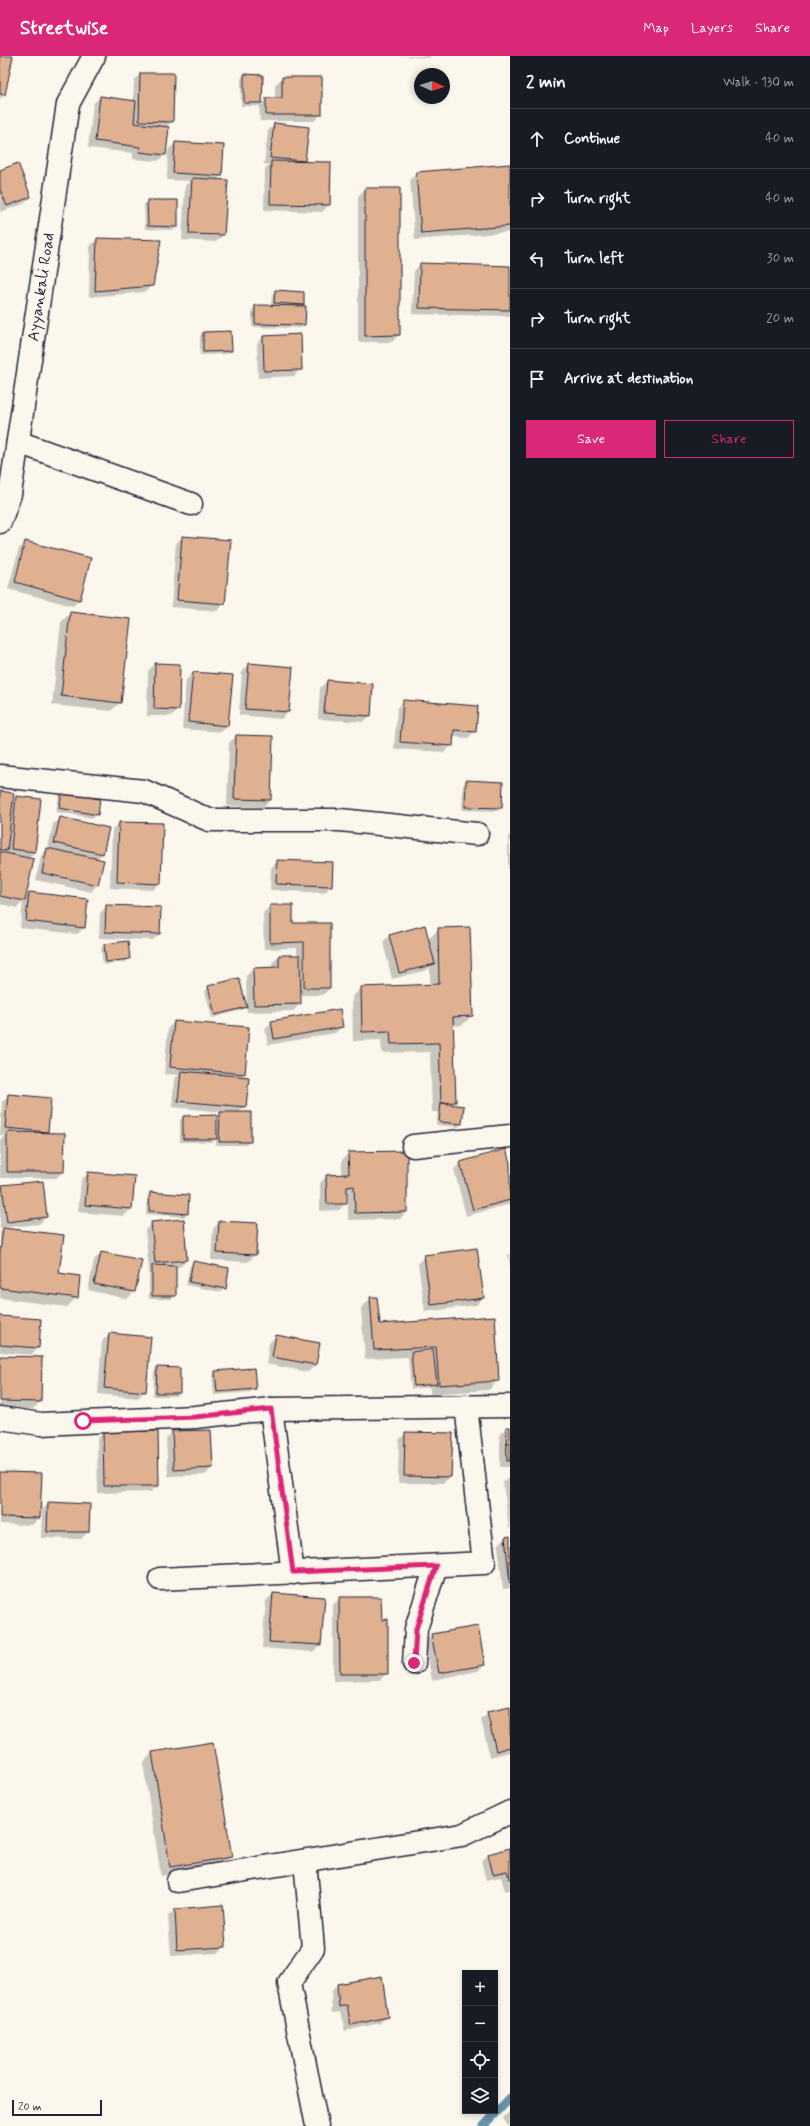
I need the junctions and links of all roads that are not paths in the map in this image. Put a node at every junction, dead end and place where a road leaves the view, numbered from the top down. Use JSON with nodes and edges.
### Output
{"nodes":[{"id":1,"x":94,"y":56,"type":"edge"},
{"id":2,"x":18,"y":442,"type":"junction"},
{"id":3,"x":5,"y":494,"type":"edge"},
{"id":4,"x":190,"y":504,"type":"dead end"},
{"id":5,"x":0,"y":522,"type":"edge"},
{"id":6,"x":0,"y":776,"type":"edge"},
{"id":7,"x":477,"y":834,"type":"dead end"},
{"id":8,"x":510,"y":1136,"type":"edge"},
{"id":9,"x":413,"y":1146,"type":"dead end"},
{"id":10,"x":466,"y":1406,"type":"junction"},
{"id":11,"x":510,"y":1406,"type":"edge"},
{"id":12,"x":271,"y":1409,"type":"junction"},
{"id":13,"x":0,"y":1418,"type":"edge"},
{"id":14,"x":436,"y":1566,"type":"junction"},
{"id":15,"x":293,"y":1572,"type":"junction"},
{"id":16,"x":160,"y":1579,"type":"dead end"},
{"id":17,"x":414,"y":1663,"type":"dead end"},
{"id":18,"x":510,"y":1812,"type":"edge"},
{"id":19,"x":305,"y":1861,"type":"junction"},
{"id":20,"x":178,"y":1881,"type":"dead end"},
{"id":21,"x":317,"y":2126,"type":"edge"}],
"edges":[{"from":1,"to":2,"type":"street","name":"Ayyankali Road"},
{"from":2,"to":3,"type":"street","name":"Ayyankali Road"},
{"from":2,"to":4,"type":"street"},
{"from":3,"to":5,"type":"street","name":"Ayyankali Road"},
{"from":6,"to":7,"type":"street"},
{"from":8,"to":9,"type":"street"},
{"from":10,"to":11,"type":"street"},
{"from":10,"to":12,"type":"street"},
{"from":10,"to":14,"type":"street"},
{"from":12,"to":13,"type":"street"},
{"from":12,"to":15,"type":"street"},
{"from":14,"to":15,"type":"street"},
{"from":14,"to":17,"type":"street"},
{"from":15,"to":16,"type":"street"},
{"from":18,"to":19,"type":"street"},
{"from":19,"to":20,"type":"street"},
{"from":19,"to":21,"type":"street"}]}
